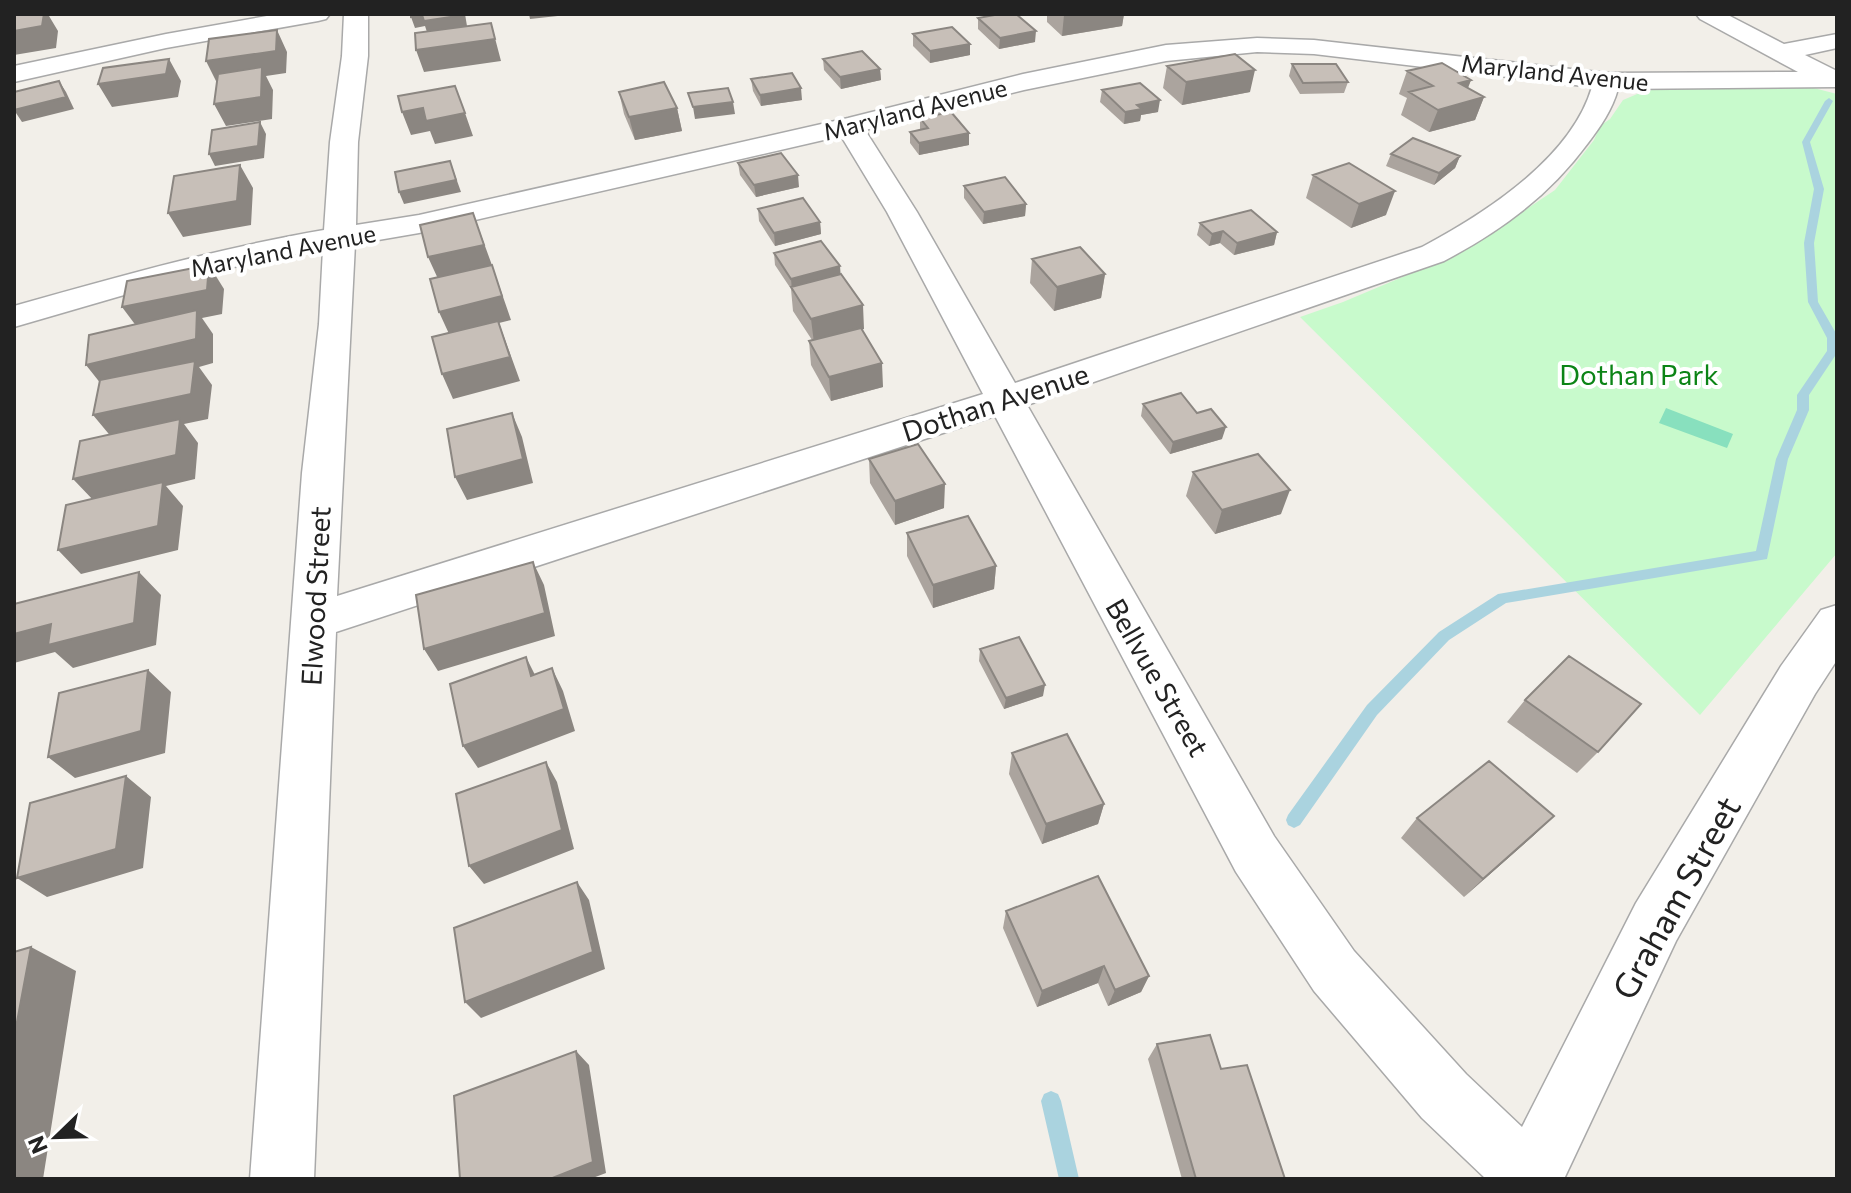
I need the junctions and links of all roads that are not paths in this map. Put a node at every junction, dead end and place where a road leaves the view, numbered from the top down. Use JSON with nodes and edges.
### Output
{"nodes":[{"id":1,"x":318,"y":14,"type":"edge"},
{"id":2,"x":356,"y":14,"type":"edge"},
{"id":3,"x":1708,"y":14,"type":"edge"},
{"id":4,"x":1837,"y":41,"type":"edge"},
{"id":5,"x":1782,"y":52,"type":"junction"},
{"id":6,"x":14,"y":74,"type":"edge"},
{"id":7,"x":1835,"y":80,"type":"edge"},
{"id":8,"x":1607,"y":81,"type":"junction"},
{"id":9,"x":849,"y":126,"type":"junction"},
{"id":10,"x":338,"y":237,"type":"junction"},
{"id":11,"x":14,"y":317,"type":"edge"},
{"id":12,"x":1006,"y":399,"type":"junction"},
{"id":13,"x":314,"y":621,"type":"junction"},
{"id":14,"x":1837,"y":623,"type":"edge"},
{"id":15,"x":1531,"y":1178,"type":"edge"},
{"id":16,"x":282,"y":1179,"type":"edge"}],
"edges":[{"from":1,"to":6,"type":"street"},
{"from":2,"to":10,"type":"street","name":"Elwood Street"},
{"from":3,"to":5,"type":"street"},
{"from":4,"to":5,"type":"street"},
{"from":5,"to":7,"type":"street"},
{"from":7,"to":8,"type":"street","name":"Maryland Avenue"},
{"from":8,"to":9,"type":"street","name":"Maryland Avenue"},
{"from":8,"to":12,"type":"street","name":"Dothan Avenue"},
{"from":9,"to":10,"type":"street","name":"Maryland Avenue"},
{"from":9,"to":12,"type":"street","name":"Bellvue Street"},
{"from":10,"to":11,"type":"street","name":"Maryland Avenue"},
{"from":10,"to":13,"type":"street","name":"Elwood Street"},
{"from":12,"to":13,"type":"street","name":"Dothan Avenue"},
{"from":12,"to":15,"type":"street","name":"Bellvue Street"},
{"from":13,"to":16,"type":"street","name":"Elwood Street"},
{"from":14,"to":15,"type":"street","name":"Graham Street"}]}
